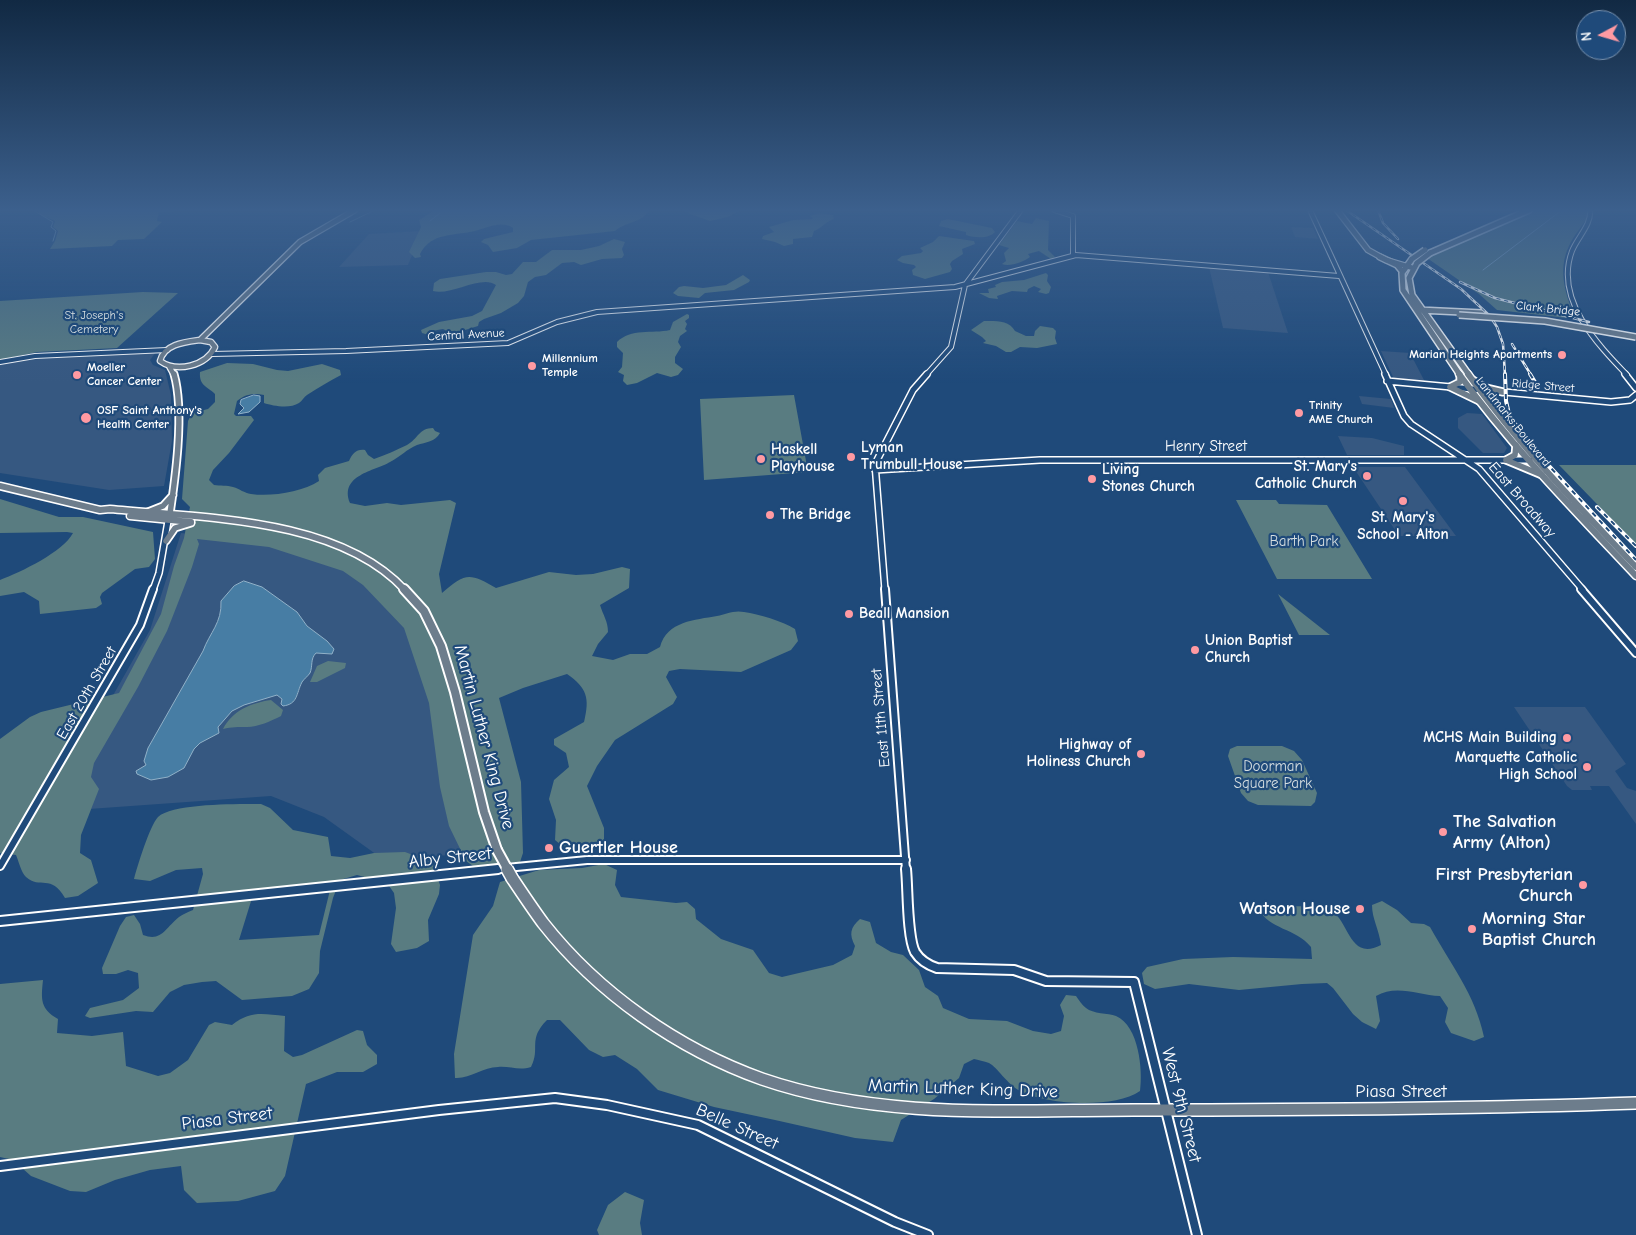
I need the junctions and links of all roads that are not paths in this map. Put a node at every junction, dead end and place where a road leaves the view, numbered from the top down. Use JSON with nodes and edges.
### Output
{"nodes":[{"id":1,"x":274,"y":268,"type":"edge"},
{"id":2,"x":978,"y":268,"type":"edge"},
{"id":3,"x":1030,"y":268,"type":"edge"},
{"id":4,"x":1228,"y":268,"type":"edge"},
{"id":5,"x":1335,"y":268,"type":"edge"},
{"id":6,"x":1399,"y":268,"type":"edge"},
{"id":7,"x":1405,"y":268,"type":"edge"},
{"id":8,"x":1414,"y":268,"type":"edge"},
{"id":9,"x":1568,"y":268,"type":"edge"},
{"id":10,"x":1402,"y":271,"type":"junction"},
{"id":11,"x":1339,"y":276,"type":"junction"},
{"id":12,"x":965,"y":285,"type":"junction"},
{"id":13,"x":1415,"y":300,"type":"junction"},
{"id":14,"x":1419,"y":311,"type":"junction"},
{"id":15,"x":1447,"y":312,"type":"junction"},
{"id":16,"x":1433,"y":325,"type":"junction"},
{"id":17,"x":1636,"y":335,"type":"edge"},
{"id":18,"x":200,"y":340,"type":"junction"},
{"id":19,"x":167,"y":350,"type":"junction"},
{"id":20,"x":212,"y":354,"type":"junction"},
{"id":21,"x":0,"y":362,"type":"edge"},
{"id":22,"x":170,"y":366,"type":"junction"},
{"id":23,"x":184,"y":366,"type":"junction"},
{"id":24,"x":174,"y":373,"type":"junction"},
{"id":25,"x":1460,"y":374,"type":"junction"},
{"id":26,"x":1468,"y":375,"type":"junction"},
{"id":27,"x":1387,"y":381,"type":"junction"},
{"id":28,"x":1450,"y":387,"type":"junction"},
{"id":29,"x":1636,"y":388,"type":"edge"},
{"id":30,"x":1471,"y":389,"type":"junction"},
{"id":31,"x":1479,"y":390,"type":"junction"},
{"id":32,"x":1503,"y":392,"type":"junction"},
{"id":33,"x":1636,"y":395,"type":"edge"},
{"id":34,"x":1485,"y":403,"type":"junction"},
{"id":35,"x":1516,"y":445,"type":"junction"},
{"id":36,"x":1469,"y":460,"type":"junction"},
{"id":37,"x":1506,"y":460,"type":"junction"},
{"id":38,"x":1528,"y":460,"type":"junction"},
{"id":39,"x":1537,"y":461,"type":"junction"},
{"id":40,"x":875,"y":470,"type":"junction"},
{"id":41,"x":1542,"y":475,"type":"junction"},
{"id":42,"x":0,"y":486,"type":"edge"},
{"id":43,"x":174,"y":494,"type":"junction"},
{"id":44,"x":100,"y":510,"type":"junction"},
{"id":45,"x":146,"y":513,"type":"junction"},
{"id":46,"x":169,"y":518,"type":"junction"},
{"id":47,"x":193,"y":522,"type":"junction"},
{"id":48,"x":280,"y":529,"type":"junction"},
{"id":49,"x":166,"y":540,"type":"junction"},
{"id":50,"x":1636,"y":567,"type":"edge"},
{"id":51,"x":1636,"y":576,"type":"edge"},
{"id":52,"x":1636,"y":653,"type":"edge"},
{"id":53,"x":906,"y":860,"type":"junction"},
{"id":54,"x":0,"y":866,"type":"edge"},
{"id":55,"x":0,"y":921,"type":"edge"},
{"id":56,"x":1134,"y":982,"type":"joint"},
{"id":57,"x":1636,"y":1103,"type":"edge"},
{"id":58,"x":459,"y":1108,"type":"joint"},
{"id":59,"x":1166,"y":1110,"type":"junction"},
{"id":60,"x":0,"y":1166,"type":"edge"},
{"id":61,"x":928,"y":1235,"type":"edge"},
{"id":62,"x":1197,"y":1235,"type":"edge"}],
"edges":[{"from":1,"to":18,"type":"main road"},
{"from":2,"to":12,"type":"street"},
{"from":3,"to":12,"type":"street","name":"Central Avenue"},
{"from":4,"to":11,"type":"street","name":"Central Avenue"},
{"from":5,"to":11,"type":"street","name":"East Broadway"},
{"from":6,"to":10,"type":"highway"},
{"from":7,"to":10,"type":"highway"},
{"from":8,"to":13,"type":"highway","name":"Landmarks Boulevard"},
{"from":9,"to":29,"type":"street"},
{"from":10,"to":14,"type":"highway","name":"Landmarks Boulevard"},
{"from":11,"to":27,"type":"street","name":"East Broadway"},
{"from":12,"to":20,"type":"street","name":"Central Avenue"},
{"from":12,"to":40,"type":"street"},
{"from":13,"to":14,"type":"highway","name":"Landmarks Boulevard"},
{"from":13,"to":15,"type":"highway"},
{"from":14,"to":15,"type":"highway"},
{"from":14,"to":16,"type":"highway","name":"Landmarks Boulevard"},
{"from":14,"to":25,"type":"highway","name":"Landmarks Boulevard"},
{"from":15,"to":16,"type":"highway"},
{"from":15,"to":17,"type":"highway","name":"Clark Bridge","bridge":true},
{"from":16,"to":26,"type":"highway","name":"Landmarks Boulevard"},
{"from":18,"to":19,"type":"main road"},
{"from":18,"to":20,"type":"main road"},
{"from":19,"to":21,"type":"street"},
{"from":19,"to":22,"type":"main road"},
{"from":20,"to":23,"type":"main road"},
{"from":22,"to":23,"type":"main road"},
{"from":22,"to":24,"type":"main road"},
{"from":23,"to":24,"type":"main road"},
{"from":24,"to":43,"type":"main road"},
{"from":25,"to":28,"type":"main road"},
{"from":25,"to":30,"type":"highway","name":"Landmarks Boulevard"},
{"from":26,"to":31,"type":"highway","name":"Landmarks Boulevard"},
{"from":26,"to":32,"type":"main road"},
{"from":27,"to":28,"type":"street","name":"Ridge Street"},
{"from":27,"to":36,"type":"street","name":"East Broadway"},
{"from":28,"to":30,"type":"street","name":"Ridge Street"},
{"from":28,"to":34,"type":"main road"},
{"from":30,"to":31,"type":"street","name":"Ridge Street"},
{"from":30,"to":34,"type":"highway","name":"Landmarks Boulevard"},
{"from":31,"to":32,"type":"street","name":"Ridge Street"},
{"from":31,"to":34,"type":"highway","name":"Landmarks Boulevard"},
{"from":32,"to":33,"type":"street","name":"Ridge Street"},
{"from":32,"to":34,"type":"main road"},
{"from":34,"to":35,"type":"highway","name":"Landmarks Boulevard"},
{"from":34,"to":39,"type":"highway","name":"Landmarks Boulevard"},
{"from":35,"to":37,"type":"main road"},
{"from":35,"to":38,"type":"highway","name":"Landmarks Boulevard"},
{"from":36,"to":37,"type":"street","name":"Henry Street"},
{"from":36,"to":40,"type":"street","name":"Henry Street"},
{"from":36,"to":52,"type":"street","name":"East Broadway"},
{"from":37,"to":38,"type":"street","name":"Henry Street"},
{"from":37,"to":41,"type":"main road"},
{"from":38,"to":39,"type":"street","name":"Henry Street"},
{"from":38,"to":41,"type":"highway","name":"Landmarks Boulevard"},
{"from":39,"to":50,"type":"highway","name":"Landmarks Boulevard"},
{"from":40,"to":53,"type":"street","name":"East 11th Street"},
{"from":41,"to":51,"type":"highway","name":"Landmarks Boulevard"},
{"from":42,"to":44,"type":"highway"},
{"from":43,"to":45,"type":"main road"},
{"from":43,"to":46,"type":"main road"},
{"from":44,"to":45,"type":"highway"},
{"from":44,"to":46,"type":"highway"},
{"from":45,"to":46,"type":"highway"},
{"from":46,"to":47,"type":"highway"},
{"from":46,"to":48,"type":"highway"},
{"from":46,"to":49,"type":"street","name":"East 20th Street"},
{"from":47,"to":48,"type":"highway"},
{"from":47,"to":49,"type":"main road"},
{"from":48,"to":59,"type":"highway","name":"Martin Luther King Drive","bridge":true},
{"from":49,"to":54,"type":"street","name":"East 20th Street"},
{"from":53,"to":55,"type":"street","name":"Alby Street"},
{"from":53,"to":56,"type":"street","name":"East 11th Street"},
{"from":56,"to":59,"type":"street","name":"West 9th Street"},
{"from":57,"to":59,"type":"highway","name":"Piasa Street"},
{"from":58,"to":60,"type":"street","name":"Piasa Street"},
{"from":58,"to":61,"type":"street","name":"Belle Street"},
{"from":59,"to":62,"type":"street","name":"West 9th Street"}]}
